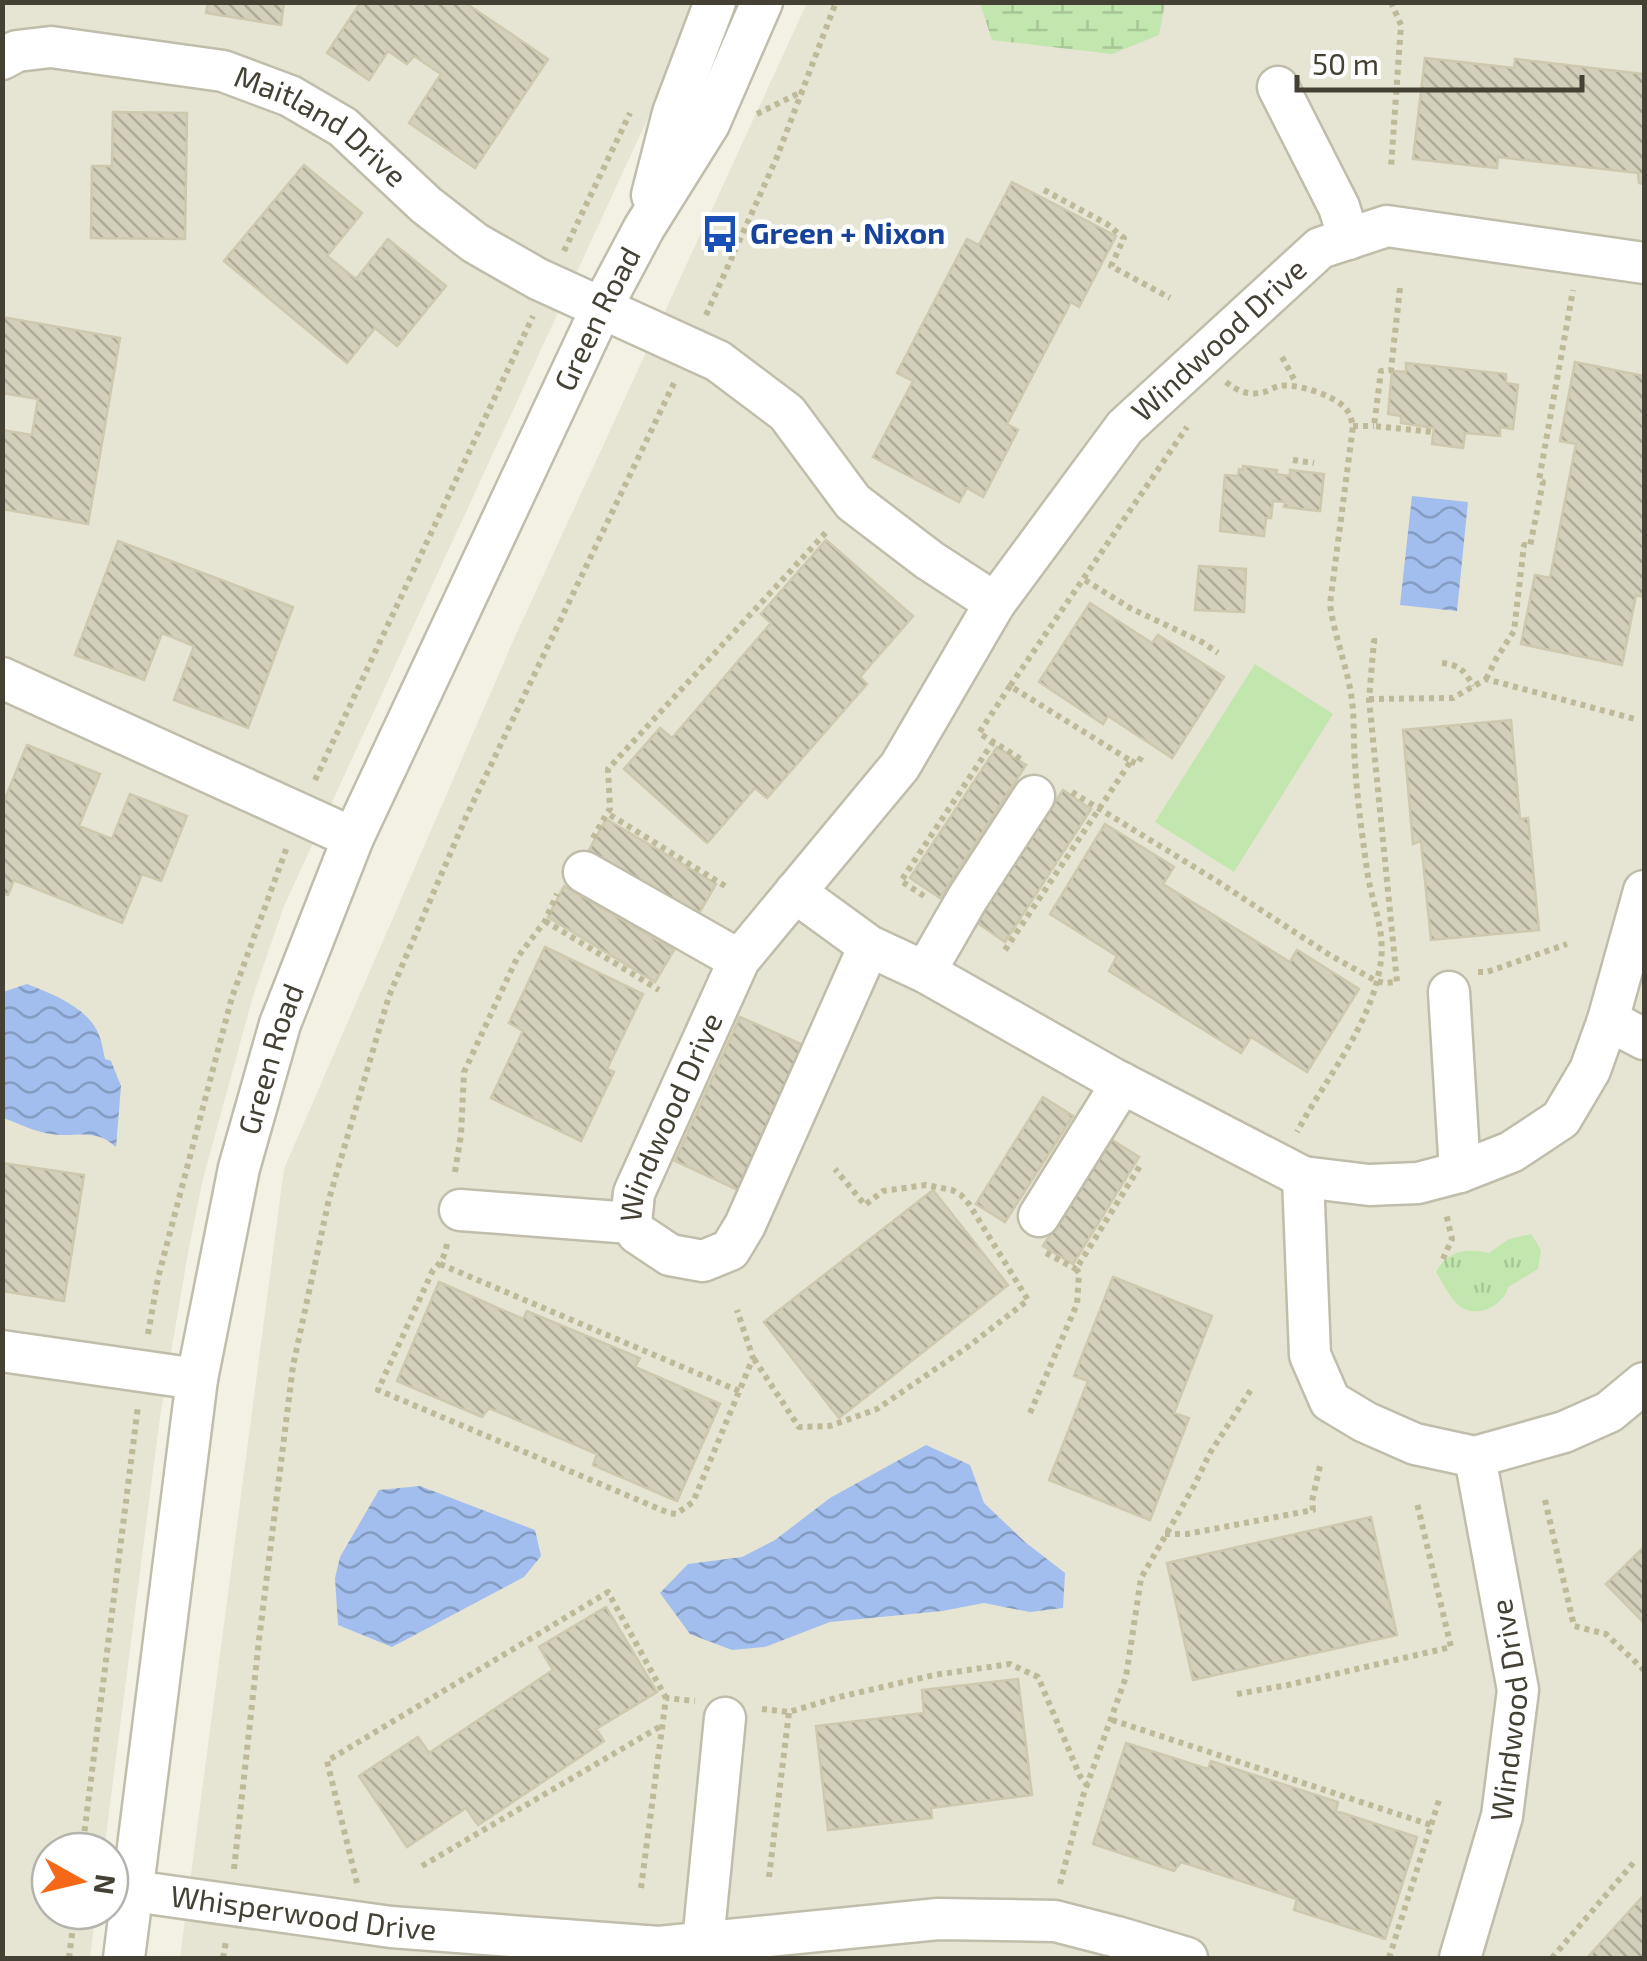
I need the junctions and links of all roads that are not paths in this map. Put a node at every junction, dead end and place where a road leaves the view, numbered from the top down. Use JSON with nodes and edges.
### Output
{"nodes":[{"id":1,"x":714,"y":2,"type":"edge"},
{"id":2,"x":762,"y":2,"type":"edge"},
{"id":3,"x":2,"y":59,"type":"edge"},
{"id":4,"x":1278,"y":87,"type":"dead end"},
{"id":5,"x":644,"y":228,"type":"junction"},
{"id":6,"x":1349,"y":239,"type":"junction"},
{"id":7,"x":1644,"y":263,"type":"edge"},
{"id":8,"x":602,"y":307,"type":"junction"},
{"id":9,"x":994,"y":603,"type":"junction"},
{"id":10,"x":2,"y":678,"type":"edge"},
{"id":11,"x":1042,"y":782,"type":"road end"},
{"id":12,"x":354,"y":838,"type":"junction"},
{"id":13,"x":582,"y":865,"type":"road end"},
{"id":14,"x":1644,"y":891,"type":"edge"},
{"id":15,"x":796,"y":892,"type":"junction"},
{"id":16,"x":869,"y":946,"type":"junction"},
{"id":17,"x":739,"y":960,"type":"junction"},
{"id":18,"x":925,"y":972,"type":"junction"},
{"id":19,"x":1450,"y":992,"type":"dead end"},
{"id":20,"x":1608,"y":1020,"type":"junction"},
{"id":21,"x":1644,"y":1039,"type":"edge"},
{"id":22,"x":1122,"y":1083,"type":"junction"},
{"id":23,"x":1460,"y":1172,"type":"junction"},
{"id":24,"x":1303,"y":1176,"type":"junction"},
{"id":25,"x":460,"y":1210,"type":"road end"},
{"id":26,"x":1038,"y":1216,"type":"dead end"},
{"id":27,"x":631,"y":1223,"type":"junction"},
{"id":28,"x":2,"y":1351,"type":"edge"},
{"id":29,"x":197,"y":1379,"type":"junction"},
{"id":30,"x":1644,"y":1383,"type":"edge"},
{"id":31,"x":1475,"y":1457,"type":"junction"},
{"id":32,"x":730,"y":1710,"type":"road end"},
{"id":33,"x":133,"y":1891,"type":"junction"},
{"id":34,"x":389,"y":1943,"type":"edge"},
{"id":35,"x":705,"y":1950,"type":"edge"},
{"id":36,"x":124,"y":1958,"type":"edge"},
{"id":37,"x":1187,"y":1958,"type":"edge"},
{"id":38,"x":1460,"y":1958,"type":"edge"}],
"edges":[{"from":1,"to":5,"type":"street","name":"Green Road"},
{"from":2,"to":5,"type":"street","name":"Green Road"},
{"from":3,"to":8,"type":"street","name":"Maitland Drive"},
{"from":4,"to":6,"type":"street"},
{"from":5,"to":8,"type":"street","name":"Green Road"},
{"from":6,"to":7,"type":"street","name":"Windwood Drive"},
{"from":6,"to":9,"type":"street","name":"Windwood Drive"},
{"from":8,"to":9,"type":"street"},
{"from":8,"to":12,"type":"street","name":"Green Road"},
{"from":9,"to":15,"type":"street","name":"Windwood Drive"},
{"from":10,"to":12,"type":"street"},
{"from":11,"to":18,"type":"street"},
{"from":12,"to":29,"type":"street","name":"Green Road"},
{"from":13,"to":17,"type":"street"},
{"from":14,"to":20,"type":"street"},
{"from":15,"to":16,"type":"street"},
{"from":15,"to":17,"type":"street","name":"Windwood Drive"},
{"from":16,"to":18,"type":"street"},
{"from":16,"to":27,"type":"street","name":"Windwood Drive"},
{"from":17,"to":27,"type":"street","name":"Windwood Drive"},
{"from":18,"to":22,"type":"street"},
{"from":19,"to":23,"type":"street"},
{"from":20,"to":21,"type":"street"},
{"from":20,"to":23,"type":"street"},
{"from":22,"to":24,"type":"street"},
{"from":22,"to":26,"type":"street"},
{"from":23,"to":24,"type":"street"},
{"from":24,"to":31,"type":"street"},
{"from":25,"to":27,"type":"street"},
{"from":28,"to":29,"type":"street"},
{"from":29,"to":33,"type":"street","name":"Green Road"},
{"from":30,"to":31,"type":"street"},
{"from":31,"to":38,"type":"street","name":"Windwood Drive"},
{"from":32,"to":35,"type":"street"},
{"from":33,"to":34,"type":"street","name":"Whisperwood Drive"},
{"from":33,"to":36,"type":"street","name":"Green Road"},
{"from":34,"to":35,"type":"street","name":"Whisperwood Drive"},
{"from":35,"to":37,"type":"street","name":"Whisperwood Drive"}]}
